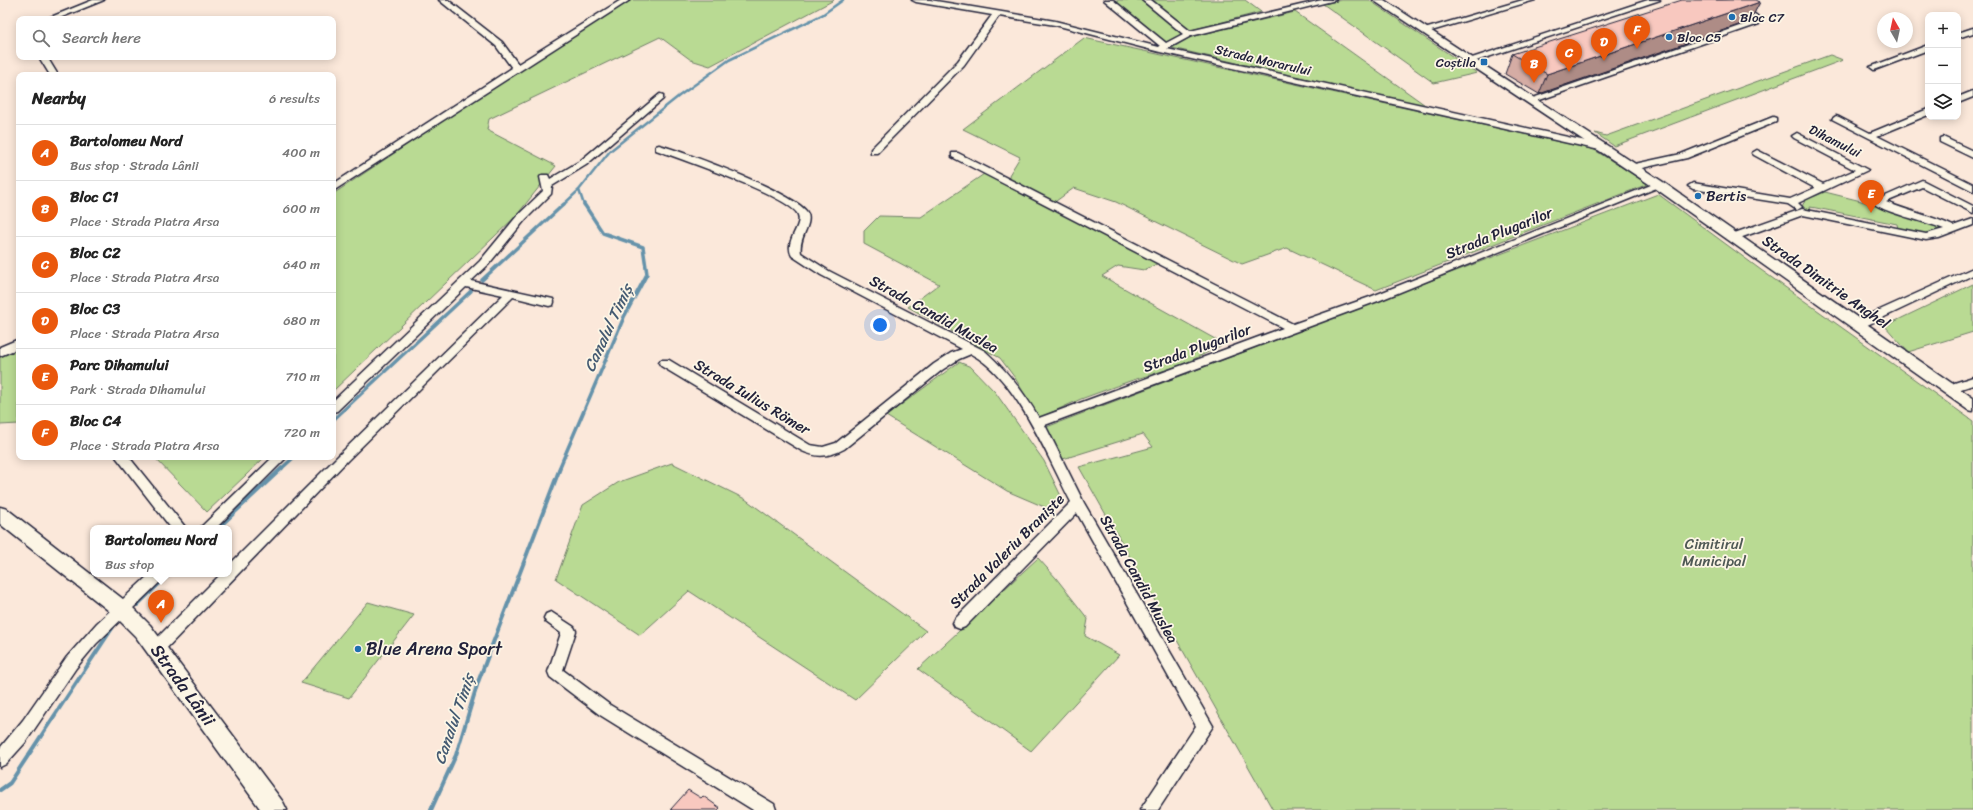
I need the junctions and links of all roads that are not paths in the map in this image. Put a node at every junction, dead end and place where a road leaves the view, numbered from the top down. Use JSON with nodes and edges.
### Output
{"nodes":[{"id":1,"x":100,"y":0,"type":"edge"},
{"id":2,"x":442,"y":0,"type":"edge"},
{"id":3,"x":626,"y":0,"type":"edge"},
{"id":4,"x":916,"y":0,"type":"edge"},
{"id":5,"x":1108,"y":0,"type":"edge"},
{"id":6,"x":1146,"y":0,"type":"edge"},
{"id":7,"x":1332,"y":0,"type":"edge"},
{"id":8,"x":1378,"y":0,"type":"edge"},
{"id":9,"x":1531,"y":0,"type":"edge"},
{"id":10,"x":1656,"y":0,"type":"edge"},
{"id":11,"x":1721,"y":0,"type":"edge"},
{"id":12,"x":997,"y":14,"type":"junction"},
{"id":13,"x":58,"y":16,"type":"edge"},
{"id":14,"x":1425,"y":30,"type":"junction"},
{"id":15,"x":1973,"y":30,"type":"edge"},
{"id":16,"x":1188,"y":34,"type":"junction"},
{"id":17,"x":1961,"y":35,"type":"edge"},
{"id":18,"x":1163,"y":48,"type":"junction"},
{"id":19,"x":1925,"y":48,"type":"edge"},
{"id":20,"x":45,"y":60,"type":"edge"},
{"id":21,"x":1470,"y":60,"type":"junction"},
{"id":22,"x":1874,"y":67,"type":"dead end"},
{"id":23,"x":517,"y":68,"type":"junction"},
{"id":24,"x":52,"y":72,"type":"edge"},
{"id":25,"x":1973,"y":94,"type":"edge"},
{"id":26,"x":660,"y":97,"type":"dead end"},
{"id":27,"x":1961,"y":99,"type":"edge"},
{"id":28,"x":1531,"y":100,"type":"junction"},
{"id":29,"x":1925,"y":113,"type":"edge"},
{"id":30,"x":1836,"y":119,"type":"dead end"},
{"id":31,"x":1773,"y":120,"type":"dead end"},
{"id":32,"x":1797,"y":136,"type":"dead end"},
{"id":33,"x":1870,"y":136,"type":"junction"},
{"id":34,"x":1943,"y":140,"type":"dead end"},
{"id":35,"x":659,"y":148,"type":"dead end"},
{"id":36,"x":1604,"y":148,"type":"junction"},
{"id":37,"x":874,"y":152,"type":"dead end"},
{"id":38,"x":1756,"y":153,"type":"dead end"},
{"id":39,"x":1973,"y":154,"type":"edge"},
{"id":40,"x":955,"y":155,"type":"dead end"},
{"id":41,"x":1632,"y":167,"type":"junction"},
{"id":42,"x":1659,"y":185,"type":"junction"},
{"id":43,"x":336,"y":186,"type":"edge"},
{"id":44,"x":1693,"y":186,"type":"dead end"},
{"id":45,"x":1823,"y":188,"type":"junction"},
{"id":46,"x":1973,"y":188,"type":"edge"},
{"id":47,"x":1791,"y":202,"type":"junction"},
{"id":48,"x":1973,"y":210,"type":"edge"},
{"id":49,"x":1802,"y":212,"type":"junction"},
{"id":50,"x":1973,"y":222,"type":"edge"},
{"id":51,"x":1952,"y":230,"type":"junction"},
{"id":52,"x":1733,"y":237,"type":"junction"},
{"id":53,"x":1973,"y":271,"type":"edge"},
{"id":54,"x":464,"y":282,"type":"junction"},
{"id":55,"x":510,"y":294,"type":"junction"},
{"id":56,"x":549,"y":302,"type":"dead end"},
{"id":57,"x":1857,"y":325,"type":"junction"},
{"id":58,"x":1293,"y":328,"type":"junction"},
{"id":59,"x":16,"y":345,"type":"edge"},
{"id":60,"x":973,"y":350,"type":"junction"},
{"id":61,"x":0,"y":352,"type":"edge"},
{"id":62,"x":665,"y":364,"type":"dead end"},
{"id":63,"x":1973,"y":381,"type":"edge"},
{"id":64,"x":1949,"y":389,"type":"junction"},
{"id":65,"x":336,"y":405,"type":"edge"},
{"id":66,"x":1973,"y":406,"type":"edge"},
{"id":67,"x":1038,"y":427,"type":"junction"},
{"id":68,"x":124,"y":460,"type":"edge"},
{"id":69,"x":278,"y":460,"type":"edge"},
{"id":70,"x":1078,"y":503,"type":"junction"},
{"id":71,"x":0,"y":514,"type":"edge"},
{"id":72,"x":177,"y":525,"type":"edge"},
{"id":73,"x":210,"y":525,"type":"edge"},
{"id":74,"x":232,"y":572,"type":"edge"},
{"id":75,"x":155,"y":577,"type":"edge"},
{"id":76,"x":227,"y":577,"type":"edge"},
{"id":77,"x":120,"y":610,"type":"junction"},
{"id":78,"x":551,"y":618,"type":"dead end"},
{"id":79,"x":960,"y":624,"type":"dead end"},
{"id":80,"x":157,"y":648,"type":"junction"},
{"id":81,"x":0,"y":759,"type":"edge"},
{"id":82,"x":275,"y":810,"type":"edge"},
{"id":83,"x":768,"y":810,"type":"edge"},
{"id":84,"x":1148,"y":810,"type":"edge"}],
"edges":[{"from":1,"to":13,"type":"street"},
{"from":2,"to":23,"type":"street"},
{"from":3,"to":23,"type":"street"},
{"from":4,"to":12,"type":"street","name":"Strada Morarului"},
{"from":5,"to":18,"type":"street"},
{"from":6,"to":16,"type":"street"},
{"from":7,"to":16,"type":"street"},
{"from":8,"to":14,"type":"street"},
{"from":9,"to":14,"type":"street"},
{"from":10,"to":21,"type":"street"},
{"from":11,"to":28,"type":"street"},
{"from":12,"to":18,"type":"street","name":"Strada Morarului"},
{"from":12,"to":37,"type":"street"},
{"from":14,"to":21,"type":"street"},
{"from":15,"to":17,"type":"street"},
{"from":16,"to":18,"type":"street"},
{"from":18,"to":36,"type":"street","name":"Strada Morarului"},
{"from":19,"to":22,"type":"street"},
{"from":20,"to":24,"type":"street"},
{"from":21,"to":28,"type":"street"},
{"from":23,"to":43,"type":"street"},
{"from":25,"to":27,"type":"street"},
{"from":26,"to":54,"type":"street"},
{"from":28,"to":36,"type":"street"},
{"from":29,"to":33,"type":"street"},
{"from":30,"to":33,"type":"street"},
{"from":31,"to":41,"type":"street"},
{"from":32,"to":45,"type":"street","name":"Dihamului"},
{"from":33,"to":46,"type":"street"},
{"from":34,"to":39,"type":"street"},
{"from":35,"to":60,"type":"street","name":"Strada Candid Muslea"},
{"from":36,"to":41,"type":"street"},
{"from":38,"to":45,"type":"street"},
{"from":40,"to":58,"type":"street"},
{"from":41,"to":42,"type":"street"},
{"from":42,"to":52,"type":"street","name":"Strada Dimitrie Anghel"},
{"from":42,"to":58,"type":"street","name":"Strada Plugarilor"},
{"from":44,"to":47,"type":"street"},
{"from":45,"to":47,"type":"street","name":"Dihamului"},
{"from":47,"to":49,"type":"street"},
{"from":48,"to":51,"type":"street"},
{"from":49,"to":51,"type":"street"},
{"from":49,"to":52,"type":"street"},
{"from":50,"to":51,"type":"street"},
{"from":52,"to":57,"type":"street","name":"Strada Dimitrie Anghel"},
{"from":53,"to":57,"type":"street"},
{"from":54,"to":55,"type":"street"},
{"from":54,"to":65,"type":"street"},
{"from":55,"to":56,"type":"street"},
{"from":55,"to":74,"type":"street"},
{"from":57,"to":64,"type":"street","name":"Strada Dimitrie Anghel"},
{"from":58,"to":67,"type":"street","name":"Strada Plugarilor"},
{"from":59,"to":61,"type":"street"},
{"from":60,"to":62,"type":"street","name":"Strada Iulius Römer"},
{"from":60,"to":67,"type":"street","name":"Strada Candid Muslea"},
{"from":63,"to":64,"type":"street"},
{"from":64,"to":66,"type":"street","name":"Strada Dimitrie Anghel"},
{"from":67,"to":70,"type":"street","name":"Strada Candid Muslea"},
{"from":68,"to":72,"type":"street"},
{"from":69,"to":73,"type":"street"},
{"from":70,"to":79,"type":"street","name":"Strada Valeriu Braniște"},
{"from":70,"to":84,"type":"street","name":"Strada Candid Muslea"},
{"from":71,"to":77,"type":"main road","name":"Strada Lânii"},
{"from":75,"to":77,"type":"street"},
{"from":76,"to":80,"type":"street"},
{"from":77,"to":80,"type":"main road","name":"Strada Lânii"},
{"from":77,"to":81,"type":"street"},
{"from":78,"to":83,"type":"street"},
{"from":80,"to":82,"type":"main road","name":"Strada Lânii"}]}
